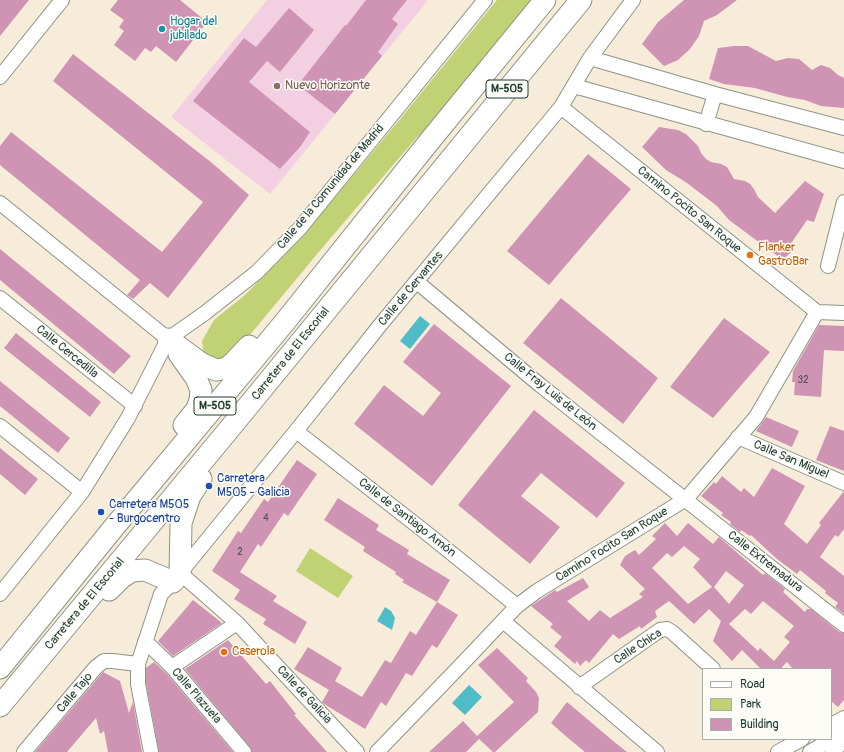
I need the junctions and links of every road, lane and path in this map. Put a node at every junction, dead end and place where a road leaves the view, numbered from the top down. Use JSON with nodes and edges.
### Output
{"nodes":[{"id":1,"x":62,"y":0,"type":"edge"},
{"id":2,"x":485,"y":0,"type":"edge"},
{"id":3,"x":545,"y":0,"type":"edge"},
{"id":4,"x":580,"y":0,"type":"edge"},
{"id":5,"x":633,"y":0,"type":"edge"},
{"id":6,"x":590,"y":58,"type":"junction"},
{"id":7,"x":0,"y":77,"type":"edge"},
{"id":8,"x":574,"y":86,"type":"junction"},
{"id":9,"x":715,"y":94,"type":"junction"},
{"id":10,"x":560,"y":107,"type":"junction"},
{"id":11,"x":706,"y":124,"type":"junction"},
{"id":12,"x":844,"y":128,"type":"edge"},
{"id":13,"x":428,"y":143,"type":"junction"},
{"id":14,"x":844,"y":161,"type":"edge"},
{"id":15,"x":844,"y":202,"type":"edge"},
{"id":16,"x":0,"y":204,"type":"edge"},
{"id":17,"x":828,"y":266,"type":"dead end"},
{"id":18,"x":417,"y":282,"type":"junction"},
{"id":19,"x":0,"y":298,"type":"edge"},
{"id":20,"x":817,"y":312,"type":"junction"},
{"id":21,"x":844,"y":313,"type":"edge"},
{"id":22,"x":168,"y":339,"type":"junction"},
{"id":23,"x":135,"y":406,"type":"junction"},
{"id":24,"x":0,"y":426,"type":"edge"},
{"id":25,"x":296,"y":431,"type":"junction"},
{"id":26,"x":226,"y":433,"type":"junction"},
{"id":27,"x":738,"y":438,"type":"junction"},
{"id":28,"x":844,"y":483,"type":"edge"},
{"id":29,"x":82,"y":492,"type":"junction"},
{"id":30,"x":686,"y":499,"type":"junction"},
{"id":31,"x":176,"y":577,"type":"junction"},
{"id":32,"x":2,"y":588,"type":"edge"},
{"id":33,"x":517,"y":606,"type":"junction"},
{"id":34,"x":503,"y":621,"type":"junction"},
{"id":35,"x":237,"y":623,"type":"junction"},
{"id":36,"x":844,"y":625,"type":"edge"},
{"id":37,"x":27,"y":636,"type":"junction"},
{"id":38,"x":145,"y":642,"type":"junction"},
{"id":39,"x":138,"y":664,"type":"junction"},
{"id":40,"x":172,"y":667,"type":"junction"},
{"id":41,"x":0,"y":668,"type":"edge"},
{"id":42,"x":712,"y":668,"type":"edge"},
{"id":43,"x":579,"y":687,"type":"junction"},
{"id":44,"x":0,"y":706,"type":"edge"},
{"id":45,"x":844,"y":718,"type":"edge"},
{"id":46,"x":840,"y":733,"type":"edge"},
{"id":47,"x":796,"y":740,"type":"edge"},
{"id":48,"x":829,"y":740,"type":"edge"},
{"id":49,"x":24,"y":752,"type":"edge"},
{"id":50,"x":151,"y":752,"type":"edge"},
{"id":51,"x":244,"y":752,"type":"edge"},
{"id":52,"x":357,"y":752,"type":"edge"},
{"id":53,"x":376,"y":752,"type":"edge"},
{"id":54,"x":657,"y":752,"type":"edge"},
{"id":55,"x":778,"y":752,"type":"edge"},
{"id":56,"x":810,"y":752,"type":"edge"},
{"id":57,"x":832,"y":752,"type":"edge"}],
"edges":[{"from":1,"to":7,"type":"street"},
{"from":2,"to":22,"type":"street","name":"Calle de la Comunidad de Madrid"},
{"from":3,"to":13,"type":"highway","name":"Carretera de El Escorial","number":"M-505"},
{"from":4,"to":26,"type":"highway","name":"Carretera de El Escorial","number":"M-505"},
{"from":5,"to":6,"type":"street","name":"Calle de Cervantes"},
{"from":6,"to":8,"type":"street","name":"Calle de Cervantes"},
{"from":6,"to":9,"type":"street"},
{"from":8,"to":10,"type":"street","name":"Calle de Cervantes"},
{"from":8,"to":11,"type":"street"},
{"from":9,"to":11,"type":"street"},
{"from":9,"to":12,"type":"street"},
{"from":10,"to":18,"type":"street","name":"Calle de Cervantes"},
{"from":10,"to":20,"type":"street","name":"Camino Pocito San Roque"},
{"from":11,"to":14,"type":"street"},
{"from":13,"to":22,"type":"highway","number":"M-505"},
{"from":13,"to":37,"type":"highway","name":"Carretera de El Escorial","number":"M-505"},
{"from":15,"to":17,"type":"street"},
{"from":16,"to":22,"type":"street"},
{"from":18,"to":25,"type":"street","name":"Calle de Cervantes"},
{"from":18,"to":30,"type":"street","name":"Calle Fray Luis de León"},
{"from":19,"to":23,"type":"street","name":"Calle Cercedilla"},
{"from":20,"to":21,"type":"street"},
{"from":20,"to":27,"type":"street","name":"Camino Pocito San Roque"},
{"from":22,"to":23,"type":"street","name":"Calle de la Comunidad de Madrid"},
{"from":22,"to":37,"type":"highway","number":"M-505"},
{"from":23,"to":29,"type":"street","name":"Calle de la Comunidad de Madrid"},
{"from":24,"to":29,"type":"street"},
{"from":25,"to":31,"type":"street","name":"Calle de Cervantes"},
{"from":25,"to":33,"type":"street","name":"Calle de Santiago Amón"},
{"from":26,"to":31,"type":"highway","number":"M-505"},
{"from":26,"to":44,"type":"highway","name":"Carretera de El Escorial","number":"M-505"},
{"from":27,"to":28,"type":"street","name":"Calle San Miguel"},
{"from":27,"to":30,"type":"street","name":"Camino Pocito San Roque"},
{"from":29,"to":32,"type":"street","name":"Calle de la Comunidad de Madrid"},
{"from":30,"to":33,"type":"street","name":"Camino Pocito San Roque"},
{"from":30,"to":36,"type":"street","name":"Calle Extremadura"},
{"from":31,"to":35,"type":"street","name":"Calle de Galicia"},
{"from":31,"to":38,"type":"street","name":"Calle de Cervantes"},
{"from":31,"to":44,"type":"highway"},
{"from":33,"to":34,"type":"street","name":"Camino Pocito San Roque"},
{"from":34,"to":43,"type":"street"},
{"from":34,"to":53,"type":"street","name":"Camino Pocito San Roque"},
{"from":35,"to":40,"type":"street"},
{"from":35,"to":52,"type":"street","name":"Calle de Galicia"},
{"from":37,"to":41,"type":"highway","name":"Carretera de El Escorial","number":"M-505"},
{"from":38,"to":39,"type":"street","name":"Calle de Cervantes"},
{"from":38,"to":40,"type":"street","name":"Calle Plazuela"},
{"from":39,"to":49,"type":"street","name":"Calle Tajo"},
{"from":39,"to":50,"type":"street","name":"Calle de Cervantes"},
{"from":40,"to":51,"type":"street","name":"Calle Plazuela"},
{"from":42,"to":43,"type":"street","name":"Calle Chica"},
{"from":43,"to":54,"type":"street"},
{"from":45,"to":46,"type":"street"},
{"from":46,"to":57,"type":"street"},
{"from":47,"to":55,"type":"street"},
{"from":48,"to":56,"type":"street"}]}
